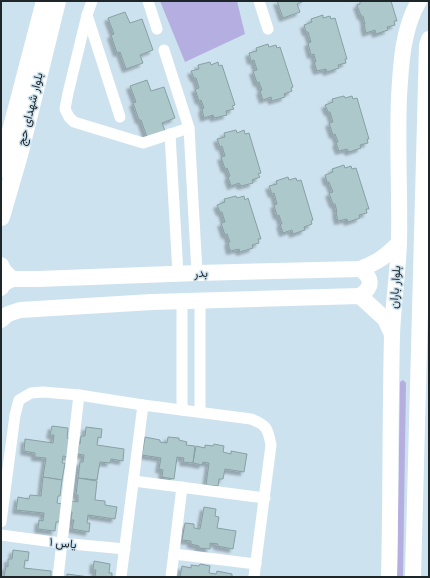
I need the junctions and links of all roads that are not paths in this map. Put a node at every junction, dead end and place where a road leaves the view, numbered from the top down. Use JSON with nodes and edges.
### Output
{"nodes":[{"id":1,"x":44,"y":1,"type":"edge"},
{"id":2,"x":58,"y":1,"type":"edge"},
{"id":3,"x":92,"y":1,"type":"edge"},
{"id":4,"x":148,"y":1,"type":"edge"},
{"id":5,"x":259,"y":1,"type":"edge"},
{"id":6,"x":419,"y":1,"type":"edge"},
{"id":7,"x":87,"y":15,"type":"junction"},
{"id":8,"x":157,"y":29,"type":"dead end"},
{"id":9,"x":268,"y":29,"type":"dead end"},
{"id":10,"x":429,"y":38,"type":"edge"},
{"id":11,"x":164,"y":50,"type":"dead end"},
{"id":12,"x":120,"y":117,"type":"dead end"},
{"id":13,"x":189,"y":128,"type":"junction"},
{"id":14,"x":170,"y":134,"type":"junction"},
{"id":15,"x":1,"y":168,"type":"edge"},
{"id":16,"x":1,"y":217,"type":"edge"},
{"id":17,"x":398,"y":243,"type":"junction"},
{"id":18,"x":177,"y":249,"type":"junction"},
{"id":19,"x":196,"y":249,"type":"junction"},
{"id":20,"x":1,"y":265,"type":"edge"},
{"id":21,"x":360,"y":269,"type":"junction"},
{"id":22,"x":197,"y":273,"type":"junction"},
{"id":23,"x":178,"y":274,"type":"junction"},
{"id":24,"x":6,"y":283,"type":"edge"},
{"id":25,"x":360,"y":296,"type":"junction"},
{"id":26,"x":182,"y":300,"type":"junction"},
{"id":27,"x":200,"y":300,"type":"junction"},
{"id":28,"x":3,"y":314,"type":"edge"},
{"id":29,"x":392,"y":334,"type":"junction"},
{"id":30,"x":424,"y":342,"type":"edge"},
{"id":31,"x":182,"y":345,"type":"junction"},
{"id":32,"x":200,"y":347,"type":"junction"},
{"id":33,"x":79,"y":395,"type":"junction"},
{"id":34,"x":143,"y":405,"type":"junction"},
{"id":35,"x":182,"y":410,"type":"junction"},
{"id":36,"x":200,"y":412,"type":"junction"},
{"id":37,"x":134,"y":481,"type":"junction"},
{"id":38,"x":182,"y":487,"type":"junction"},
{"id":39,"x":265,"y":498,"type":"junction"},
{"id":40,"x":390,"y":516,"type":"junction"},
{"id":41,"x":415,"y":518,"type":"junction"},
{"id":42,"x":1,"y":522,"type":"edge"},
{"id":43,"x":1,"y":535,"type":"edge"},
{"id":44,"x":61,"y":543,"type":"junction"},
{"id":45,"x":125,"y":549,"type":"junction"},
{"id":46,"x":174,"y":554,"type":"junction"},
{"id":47,"x":256,"y":564,"type":"junction"},
{"id":48,"x":58,"y":577,"type":"edge"},
{"id":49,"x":121,"y":577,"type":"edge"},
{"id":50,"x":171,"y":577,"type":"edge"},
{"id":51,"x":254,"y":577,"type":"edge"},
{"id":52,"x":388,"y":577,"type":"edge"},
{"id":53,"x":413,"y":577,"type":"edge"}],
"edges":[{"from":1,"to":15,"type":"main road","name":"بلوار شهدای حج"},
{"from":2,"to":16,"type":"main road","name":"بلوار شهدای حج"},
{"from":3,"to":7,"type":"street"},
{"from":4,"to":8,"type":"street"},
{"from":5,"to":9,"type":"street"},
{"from":6,"to":17,"type":"street","name":"بلوار باران"},
{"from":7,"to":12,"type":"street"},
{"from":7,"to":14,"type":"street"},
{"from":10,"to":30,"type":"street","name":"بلوار باران"},
{"from":11,"to":13,"type":"street"},
{"from":13,"to":14,"type":"street"},
{"from":13,"to":19,"type":"street"},
{"from":14,"to":18,"type":"street"},
{"from":17,"to":21,"type":"street","name":"بدر"},
{"from":17,"to":29,"type":"street","name":"بلوار باران"},
{"from":18,"to":19,"type":"street"},
{"from":18,"to":23,"type":"street"},
{"from":19,"to":22,"type":"street"},
{"from":20,"to":24,"type":"street","name":"بدر"},
{"from":21,"to":22,"type":"street","name":"بدر"},
{"from":21,"to":25,"type":"street"},
{"from":22,"to":23,"type":"street","name":"بدر"},
{"from":23,"to":24,"type":"street","name":"بدر"},
{"from":25,"to":27,"type":"street"},
{"from":25,"to":29,"type":"street"},
{"from":26,"to":27,"type":"street"},
{"from":26,"to":28,"type":"street"},
{"from":26,"to":31,"type":"street"},
{"from":27,"to":32,"type":"street"},
{"from":29,"to":40,"type":"street","name":"بلوار باران"},
{"from":30,"to":41,"type":"street","name":"بلوار باران"},
{"from":31,"to":32,"type":"street"},
{"from":31,"to":35,"type":"street"},
{"from":32,"to":36,"type":"street"},
{"from":33,"to":34,"type":"street"},
{"from":33,"to":42,"type":"street"},
{"from":33,"to":44,"type":"street"},
{"from":34,"to":35,"type":"street"},
{"from":34,"to":37,"type":"street"},
{"from":35,"to":36,"type":"street"},
{"from":36,"to":39,"type":"street"},
{"from":37,"to":38,"type":"street"},
{"from":37,"to":45,"type":"street"},
{"from":38,"to":39,"type":"street"},
{"from":38,"to":46,"type":"street"},
{"from":39,"to":47,"type":"street"},
{"from":40,"to":41,"type":"street"},
{"from":40,"to":52,"type":"street","name":"بلوار باران"},
{"from":41,"to":53,"type":"street","name":"بلوار باران"},
{"from":43,"to":44,"type":"street","name":"یاس ۱"},
{"from":44,"to":45,"type":"street","name":"یاس ۱"},
{"from":44,"to":48,"type":"street"},
{"from":45,"to":49,"type":"street"},
{"from":46,"to":47,"type":"street"},
{"from":46,"to":50,"type":"street"},
{"from":47,"to":51,"type":"street"}]}
